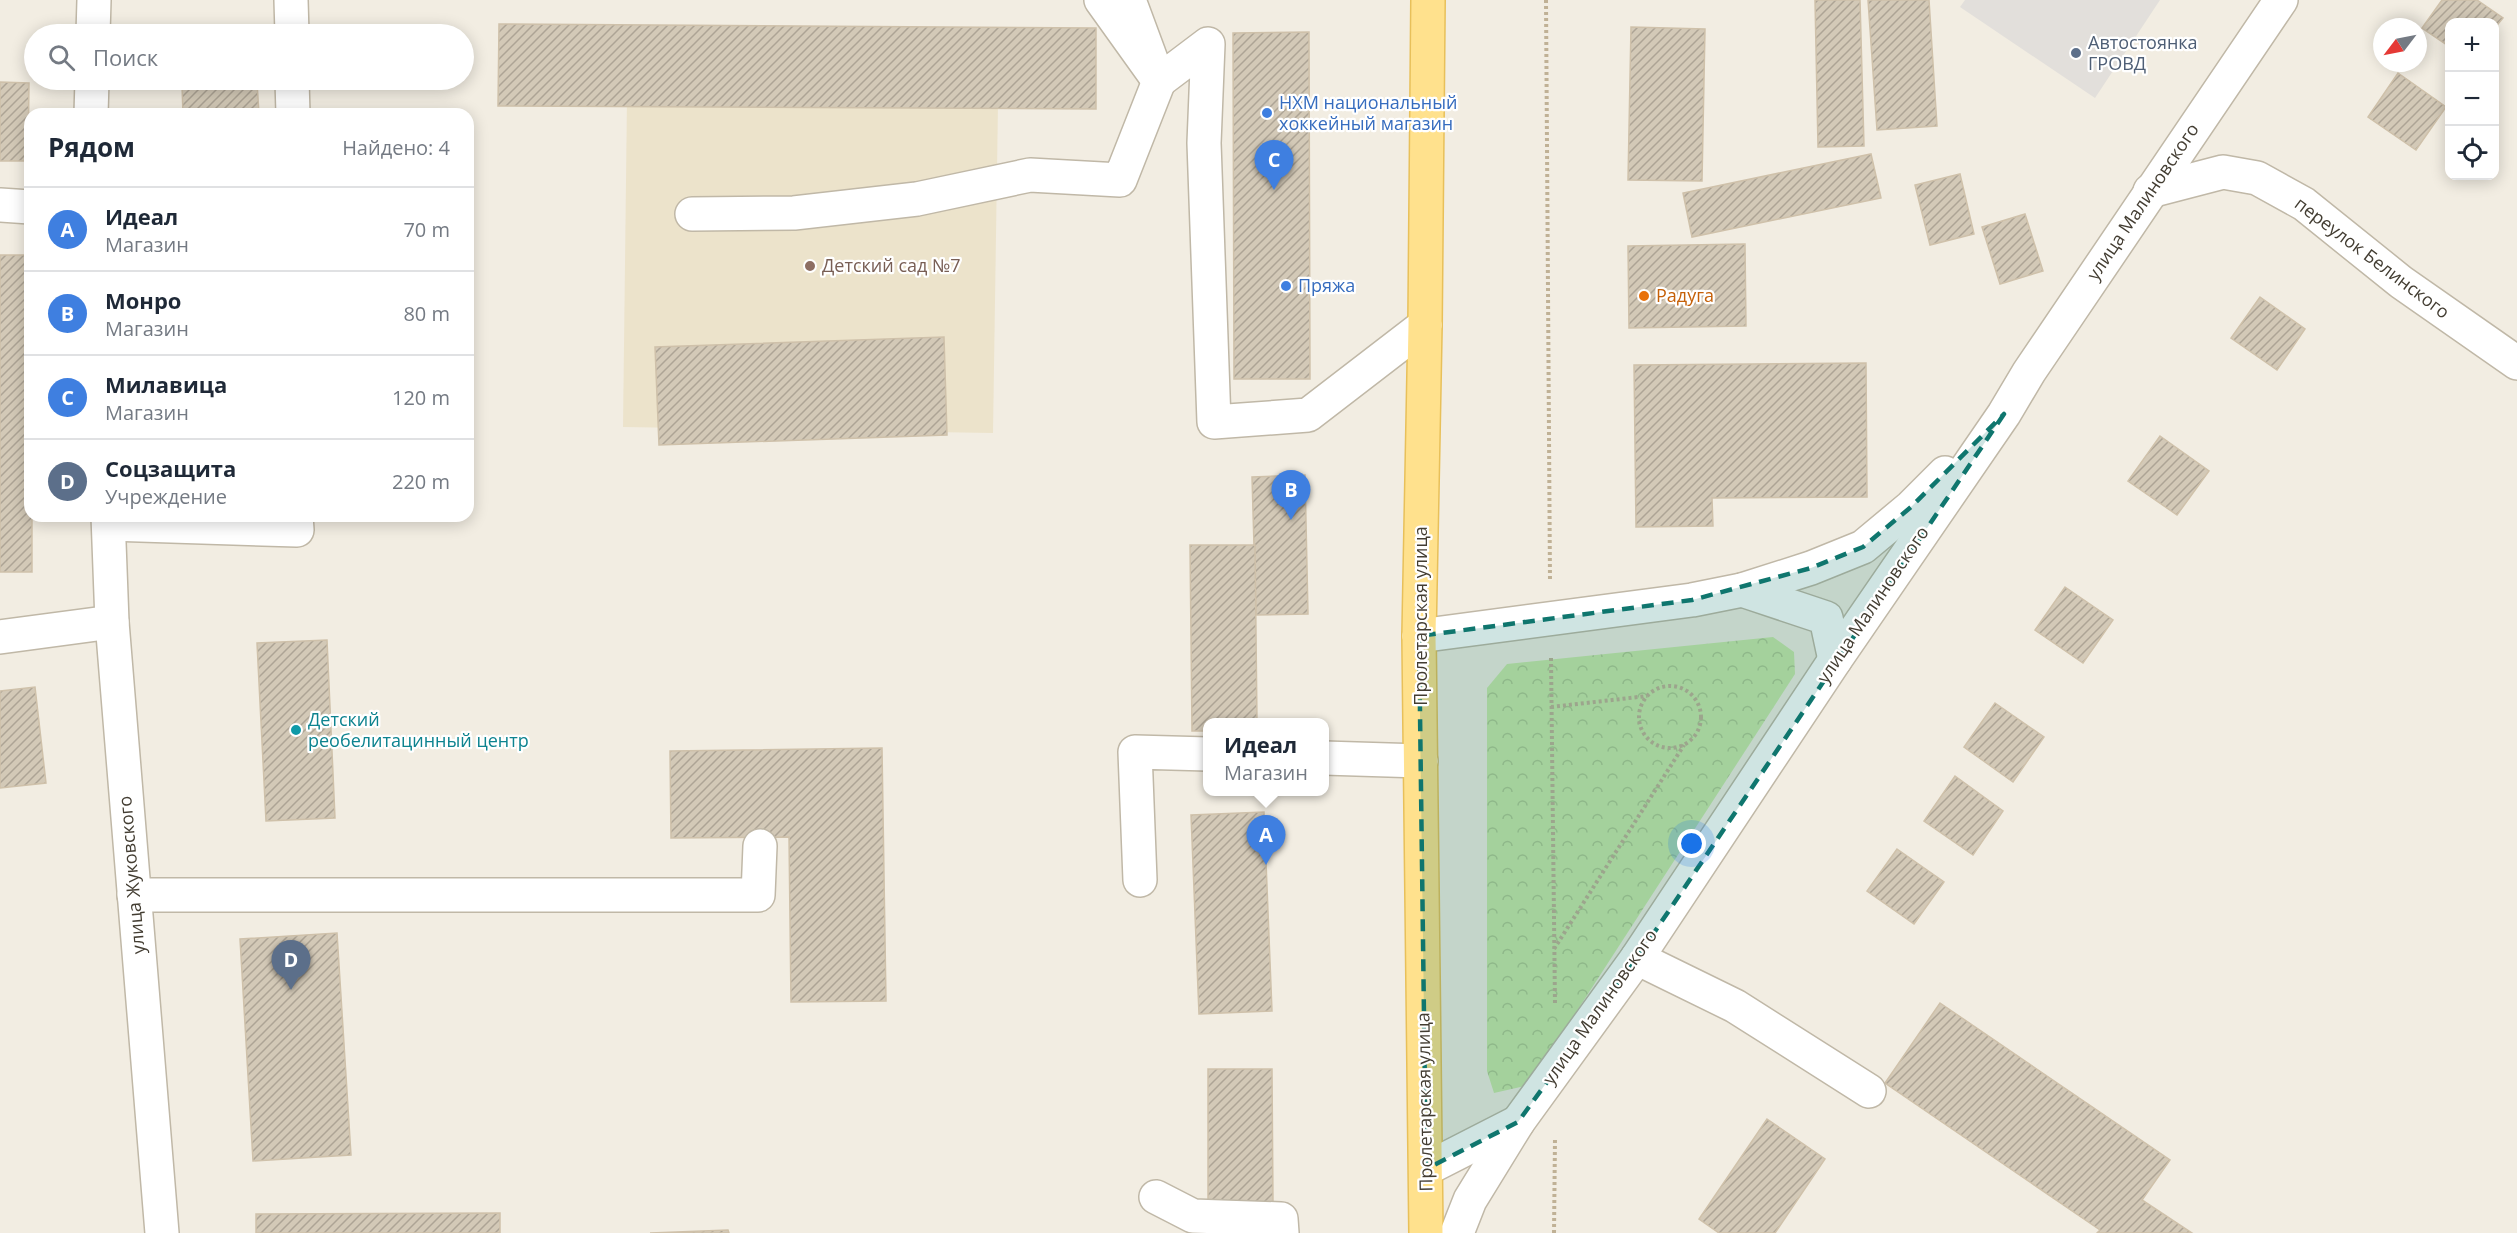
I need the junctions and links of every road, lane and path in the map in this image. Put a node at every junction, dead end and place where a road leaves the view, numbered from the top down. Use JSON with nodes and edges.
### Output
{"nodes":[{"id":1,"x":100,"y":0,"type":"edge"},
{"id":2,"x":291,"y":0,"type":"edge"},
{"id":3,"x":1101,"y":0,"type":"edge"},
{"id":4,"x":1129,"y":0,"type":"edge"},
{"id":5,"x":1428,"y":0,"type":"edge"},
{"id":6,"x":2281,"y":0,"type":"edge"},
{"id":7,"x":95,"y":24,"type":"edge"},
{"id":8,"x":292,"y":24,"type":"edge"},
{"id":9,"x":1159,"y":81,"type":"junction"},
{"id":10,"x":92,"y":90,"type":"edge"},
{"id":11,"x":292,"y":90,"type":"edge"},
{"id":12,"x":91,"y":108,"type":"edge"},
{"id":13,"x":292,"y":108,"type":"edge"},
{"id":14,"x":2150,"y":191,"type":"junction"},
{"id":15,"x":0,"y":205,"type":"edge"},
{"id":16,"x":24,"y":207,"type":"edge"},
{"id":17,"x":692,"y":214,"type":"dead end"},
{"id":18,"x":1425,"y":325,"type":"junction"},
{"id":19,"x":2517,"y":363,"type":"edge"},
{"id":20,"x":2004,"y":414,"type":"junction"},
{"id":21,"x":108,"y":522,"type":"edge"},
{"id":22,"x":146,"y":522,"type":"edge"},
{"id":23,"x":296,"y":522,"type":"edge"},
{"id":24,"x":1742,"y":590,"type":"junction"},
{"id":25,"x":112,"y":622,"type":"junction"},
{"id":26,"x":1419,"y":636,"type":"junction"},
{"id":27,"x":0,"y":637,"type":"edge"},
{"id":28,"x":1835,"y":660,"type":"junction"},
{"id":29,"x":1647,"y":696,"type":"junction"},
{"id":30,"x":1551,"y":707,"type":"dead end"},
{"id":31,"x":1684,"y":745,"type":"junction"},
{"id":32,"x":1203,"y":754,"type":"edge"},
{"id":33,"x":1329,"y":758,"type":"edge"},
{"id":34,"x":1421,"y":761,"type":"junction"},
{"id":35,"x":760,"y":846,"type":"dead end"},
{"id":36,"x":1140,"y":880,"type":"dead end"},
{"id":37,"x":134,"y":895,"type":"junction"},
{"id":38,"x":1554,"y":950,"type":"dead end"},
{"id":39,"x":1637,"y":958,"type":"junction"},
{"id":40,"x":1869,"y":1092,"type":"dead end"},
{"id":41,"x":1518,"y":1122,"type":"junction"},
{"id":42,"x":1426,"y":1169,"type":"junction"},
{"id":43,"x":1156,"y":1197,"type":"dead end"},
{"id":44,"x":162,"y":1233,"type":"edge"},
{"id":45,"x":1282,"y":1233,"type":"edge"},
{"id":46,"x":1426,"y":1233,"type":"edge"},
{"id":47,"x":1457,"y":1233,"type":"edge"}],
"edges":[{"from":1,"to":7,"type":"street"},
{"from":2,"to":8,"type":"street"},
{"from":3,"to":9,"type":"street"},
{"from":4,"to":9,"type":"street"},
{"from":5,"to":18,"type":"main road","name":"Пролетарская улица"},
{"from":6,"to":14,"type":"street","name":"улица Малиновского"},
{"from":9,"to":17,"type":"street"},
{"from":9,"to":18,"type":"street"},
{"from":10,"to":12,"type":"street"},
{"from":11,"to":13,"type":"street"},
{"from":14,"to":19,"type":"street","name":"переулок Белинского"},
{"from":14,"to":20,"type":"street","name":"улица Малиновского"},
{"from":15,"to":16,"type":"street"},
{"from":18,"to":26,"type":"main road","name":"Пролетарская улица"},
{"from":20,"to":24,"type":"street"},
{"from":20,"to":28,"type":"street","name":"улица Малиновского"},
{"from":21,"to":25,"type":"street","name":"улица Жуковского"},
{"from":22,"to":23,"type":"street"},
{"from":24,"to":26,"type":"street"},
{"from":24,"to":28,"type":"street"},
{"from":25,"to":27,"type":"street"},
{"from":25,"to":37,"type":"street","name":"улица Жуковского"},
{"from":26,"to":34,"type":"main road","name":"Пролетарская улица"},
{"from":28,"to":39,"type":"street","name":"улица Малиновского"},
{"from":29,"to":30,"type":"path"},
{"from":29,"to":31,"type":"path"},
{"from":29,"to":31,"type":"path"},
{"from":31,"to":38,"type":"path"},
{"from":32,"to":36,"type":"street"},
{"from":33,"to":34,"type":"street"},
{"from":34,"to":42,"type":"main road","name":"Пролетарская улица"},
{"from":35,"to":37,"type":"street"},
{"from":37,"to":44,"type":"street","name":"улица Жуковского"},
{"from":39,"to":40,"type":"street"},
{"from":39,"to":41,"type":"street","name":"улица Малиновского"},
{"from":41,"to":42,"type":"street","name":"улица Малиновского"},
{"from":41,"to":47,"type":"street"},
{"from":42,"to":46,"type":"main road","name":"Пролетарская улица"},
{"from":43,"to":45,"type":"street"}]}
